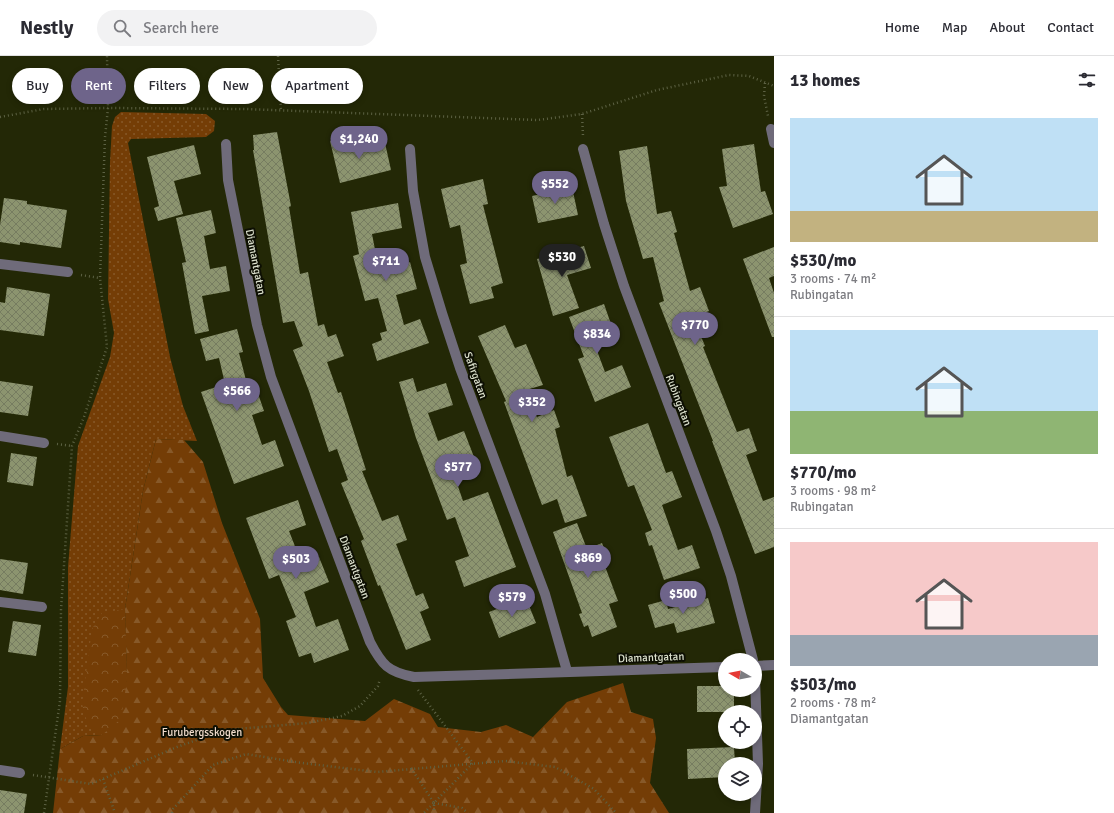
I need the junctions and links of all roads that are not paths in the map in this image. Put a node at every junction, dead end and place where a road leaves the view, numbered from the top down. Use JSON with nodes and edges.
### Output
{"nodes":[{"id":1,"x":771,"y":129,"type":"road end"},
{"id":2,"x":774,"y":143,"type":"edge"},
{"id":3,"x":226,"y":144,"type":"dead end"},
{"id":4,"x":410,"y":149,"type":"dead end"},
{"id":5,"x":583,"y":149,"type":"road end"},
{"id":6,"x":0,"y":264,"type":"edge"},
{"id":7,"x":68,"y":272,"type":"road end"},
{"id":8,"x":0,"y":436,"type":"edge"},
{"id":9,"x":44,"y":443,"type":"dead end"},
{"id":10,"x":0,"y":602,"type":"edge"},
{"id":11,"x":42,"y":607,"type":"dead end"},
{"id":12,"x":751,"y":653,"type":"edge"},
{"id":13,"x":774,"y":665,"type":"edge"},
{"id":14,"x":762,"y":666,"type":"edge"},
{"id":15,"x":718,"y":667,"type":"edge"},
{"id":16,"x":567,"y":671,"type":"junction"},
{"id":17,"x":756,"y":697,"type":"edge"},
{"id":18,"x":0,"y":770,"type":"edge"},
{"id":19,"x":20,"y":773,"type":"road end"},
{"id":20,"x":755,"y":813,"type":"edge"}],
"edges":[{"from":1,"to":2,"type":"street"},
{"from":3,"to":16,"type":"street","name":"Diamantgatan"},
{"from":4,"to":16,"type":"street","name":"Safirgatan"},
{"from":5,"to":12,"type":"street","name":"Rubingatan"},
{"from":6,"to":7,"type":"street"},
{"from":8,"to":9,"type":"street"},
{"from":10,"to":11,"type":"street"},
{"from":13,"to":14,"type":"street"},
{"from":15,"to":16,"type":"street","name":"Diamantgatan"},
{"from":17,"to":20,"type":"street"},
{"from":18,"to":19,"type":"street"}]}
